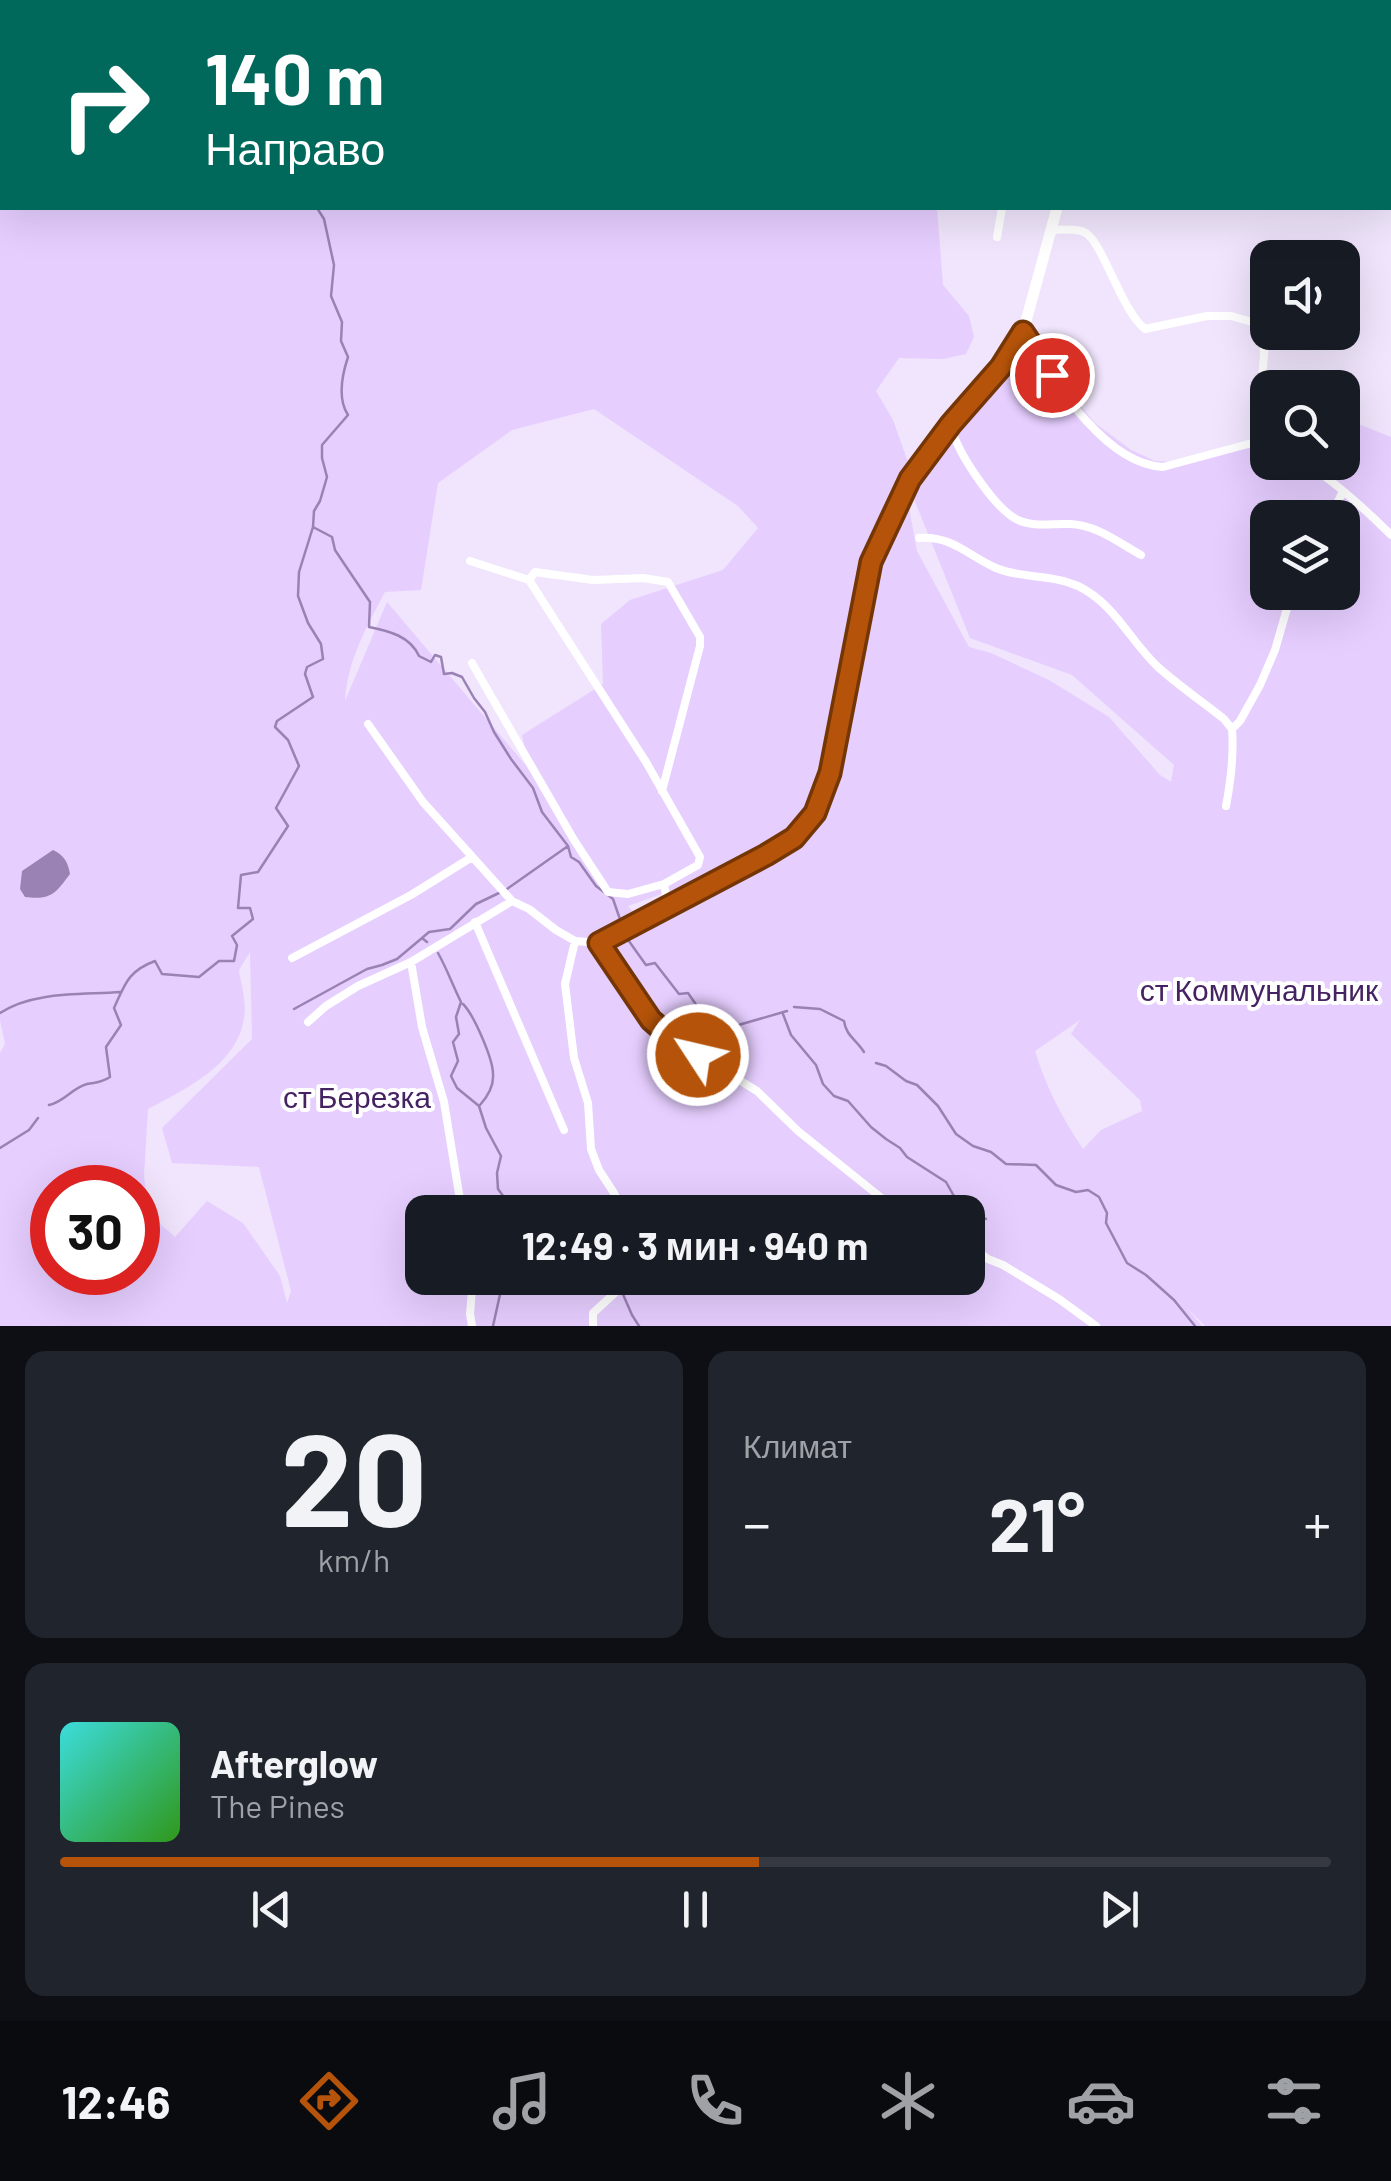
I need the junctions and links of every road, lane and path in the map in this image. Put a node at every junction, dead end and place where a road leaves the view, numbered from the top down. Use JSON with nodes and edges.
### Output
{"nodes":[{"id":1,"x":1002,"y":210,"type":"edge"},
{"id":2,"x":1057,"y":210,"type":"edge"},
{"id":3,"x":1052,"y":230,"type":"junction"},
{"id":4,"x":997,"y":237,"type":"dead end"},
{"id":5,"x":1023,"y":332,"type":"junction"},
{"id":6,"x":1263,"y":370,"type":"edge"},
{"id":7,"x":951,"y":424,"type":"junction"},
{"id":8,"x":1250,"y":444,"type":"edge"},
{"id":9,"x":1329,"y":480,"type":"edge"},
{"id":10,"x":1344,"y":491,"type":"junction"},
{"id":11,"x":1339,"y":500,"type":"edge"},
{"id":12,"x":1391,"y":535,"type":"edge"},
{"id":13,"x":919,"y":538,"type":"dead end"},
{"id":14,"x":1141,"y":556,"type":"dead end"},
{"id":15,"x":470,"y":561,"type":"dead end"},
{"id":16,"x":529,"y":580,"type":"junction"},
{"id":17,"x":1287,"y":610,"type":"edge"},
{"id":18,"x":472,"y":663,"type":"dead end"},
{"id":19,"x":368,"y":724,"type":"dead end"},
{"id":20,"x":1232,"y":728,"type":"junction"},
{"id":21,"x":662,"y":792,"type":"junction"},
{"id":22,"x":1226,"y":806,"type":"dead end"},
{"id":23,"x":472,"y":857,"type":"junction"},
{"id":24,"x":664,"y":884,"type":"junction"},
{"id":25,"x":509,"y":898,"type":"junction"},
{"id":26,"x":668,"y":908,"type":"junction"},
{"id":27,"x":476,"y":922,"type":"junction"},
{"id":28,"x":575,"y":941,"type":"junction"},
{"id":29,"x":599,"y":943,"type":"junction"},
{"id":30,"x":292,"y":958,"type":"dead end"},
{"id":31,"x":411,"y":962,"type":"junction"},
{"id":32,"x":308,"y":1022,"type":"dead end"},
{"id":33,"x":564,"y":1130,"type":"dead end"},
{"id":34,"x":459,"y":1195,"type":"edge"},
{"id":35,"x":615,"y":1195,"type":"edge"},
{"id":36,"x":878,"y":1195,"type":"edge"},
{"id":37,"x":985,"y":1257,"type":"edge"},
{"id":38,"x":472,"y":1295,"type":"edge"},
{"id":39,"x":612,"y":1295,"type":"edge"},
{"id":40,"x":472,"y":1326,"type":"edge"},
{"id":41,"x":593,"y":1326,"type":"edge"},
{"id":42,"x":1096,"y":1326,"type":"edge"}],
"edges":[{"from":1,"to":4,"type":"street"},
{"from":2,"to":3,"type":"street"},
{"from":3,"to":5,"type":"street"},
{"from":3,"to":6,"type":"street"},
{"from":5,"to":7,"type":"street"},
{"from":5,"to":8,"type":"street"},
{"from":7,"to":14,"type":"street"},
{"from":7,"to":26,"type":"street"},
{"from":9,"to":10,"type":"street"},
{"from":10,"to":11,"type":"street"},
{"from":10,"to":12,"type":"street"},
{"from":13,"to":20,"type":"street"},
{"from":15,"to":16,"type":"street"},
{"from":16,"to":21,"type":"street"},
{"from":16,"to":21,"type":"street"},
{"from":17,"to":20,"type":"street"},
{"from":18,"to":24,"type":"street"},
{"from":19,"to":23,"type":"street"},
{"from":20,"to":22,"type":"street"},
{"from":21,"to":24,"type":"street"},
{"from":23,"to":25,"type":"street"},
{"from":23,"to":30,"type":"street"},
{"from":24,"to":26,"type":"street"},
{"from":25,"to":27,"type":"street"},
{"from":25,"to":28,"type":"street"},
{"from":26,"to":29,"type":"street"},
{"from":27,"to":31,"type":"street"},
{"from":27,"to":33,"type":"street"},
{"from":28,"to":29,"type":"street"},
{"from":28,"to":35,"type":"street"},
{"from":29,"to":36,"type":"street"},
{"from":31,"to":32,"type":"street"},
{"from":31,"to":34,"type":"street"},
{"from":37,"to":42,"type":"street"},
{"from":38,"to":40,"type":"street"},
{"from":39,"to":41,"type":"street"}]}
